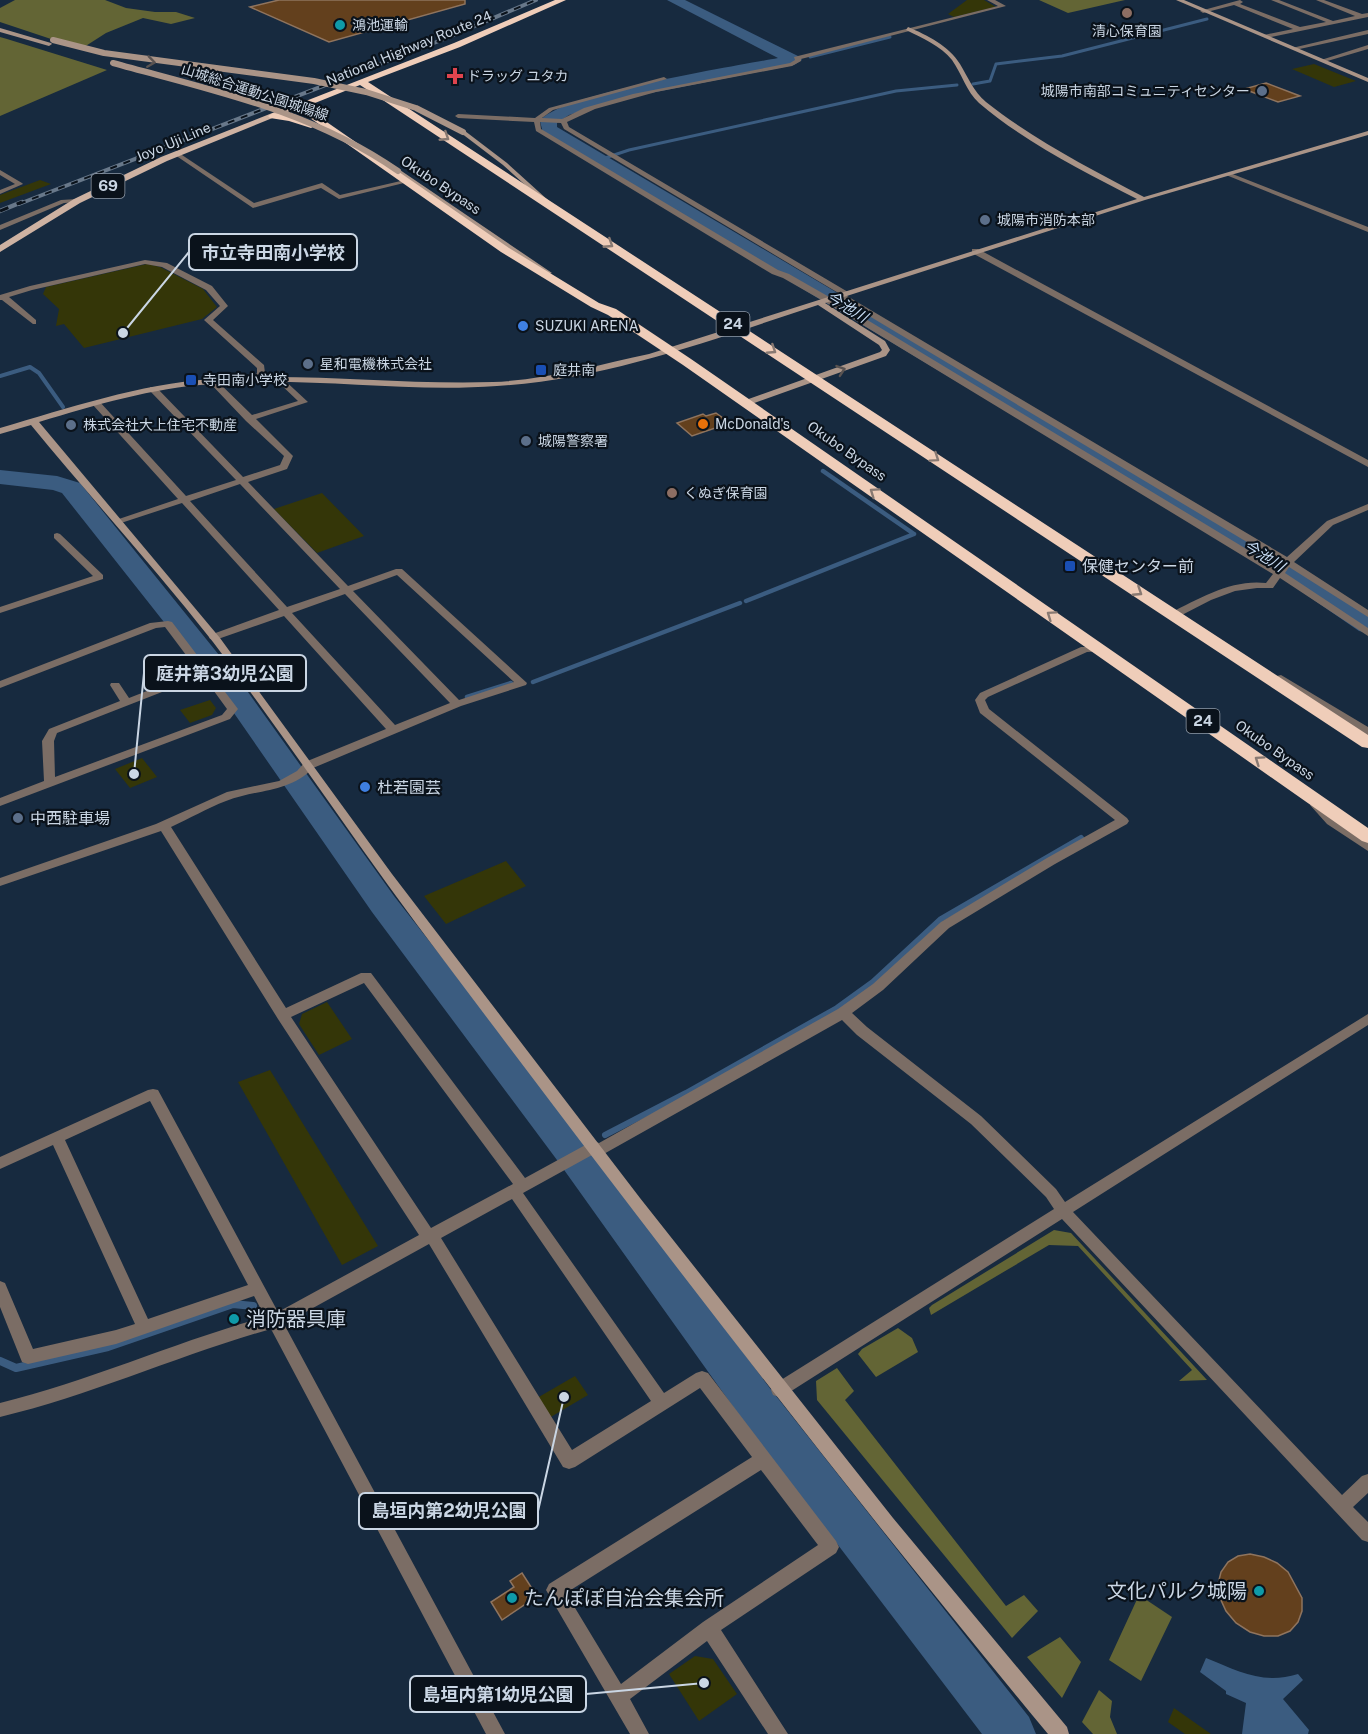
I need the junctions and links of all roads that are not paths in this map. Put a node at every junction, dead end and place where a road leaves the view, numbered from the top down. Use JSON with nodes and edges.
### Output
{"nodes":[{"id":1,"x":562,"y":0,"type":"edge"},
{"id":2,"x":990,"y":0,"type":"edge"},
{"id":3,"x":1179,"y":0,"type":"edge"},
{"id":4,"x":1247,"y":0,"type":"edge"},
{"id":5,"x":1274,"y":0,"type":"edge"},
{"id":6,"x":1318,"y":0,"type":"edge"},
{"id":7,"x":1234,"y":3,"type":"junction"},
{"id":8,"x":1203,"y":10,"type":"junction"},
{"id":9,"x":1366,"y":16,"type":"edge"},
{"id":10,"x":1332,"y":22,"type":"junction"},
{"id":11,"x":1299,"y":29,"type":"junction"},
{"id":12,"x":0,"y":30,"type":"edge"},
{"id":13,"x":909,"y":30,"type":"junction"},
{"id":14,"x":1368,"y":32,"type":"edge"},
{"id":15,"x":1266,"y":36,"type":"junction"},
{"id":16,"x":51,"y":42,"type":"junction"},
{"id":17,"x":1368,"y":47,"type":"edge"},
{"id":18,"x":1295,"y":48,"type":"junction"},
{"id":19,"x":1356,"y":51,"type":"junction"},
{"id":20,"x":1368,"y":56,"type":"edge"},
{"id":21,"x":1324,"y":60,"type":"junction"},
{"id":22,"x":664,"y":79,"type":"dead end"},
{"id":23,"x":1368,"y":80,"type":"edge"},
{"id":24,"x":361,"y":82,"type":"junction"},
{"id":25,"x":298,"y":106,"type":"junction"},
{"id":26,"x":458,"y":116,"type":"dead end"},
{"id":27,"x":273,"y":117,"type":"junction"},
{"id":28,"x":537,"y":120,"type":"junction"},
{"id":29,"x":563,"y":121,"type":"junction"},
{"id":30,"x":1368,"y":133,"type":"edge"},
{"id":31,"x":346,"y":140,"type":"junction"},
{"id":32,"x":177,"y":154,"type":"junction"},
{"id":33,"x":0,"y":172,"type":"edge"},
{"id":34,"x":1228,"y":174,"type":"junction"},
{"id":35,"x":405,"y":182,"type":"junction"},
{"id":36,"x":0,"y":192,"type":"edge"},
{"id":37,"x":1143,"y":199,"type":"junction"},
{"id":38,"x":78,"y":201,"type":"junction"},
{"id":39,"x":554,"y":208,"type":"junction"},
{"id":40,"x":0,"y":228,"type":"edge"},
{"id":41,"x":1368,"y":230,"type":"edge"},
{"id":42,"x":0,"y":249,"type":"edge"},
{"id":43,"x":975,"y":251,"type":"junction"},
{"id":44,"x":568,"y":288,"type":"junction"},
{"id":45,"x":843,"y":295,"type":"junction"},
{"id":46,"x":2,"y":297,"type":"edge"},
{"id":47,"x":824,"y":302,"type":"junction"},
{"id":48,"x":33,"y":322,"type":"dead end"},
{"id":49,"x":740,"y":329,"type":"junction"},
{"id":50,"x":671,"y":351,"type":"junction"},
{"id":51,"x":816,"y":379,"type":"junction"},
{"id":52,"x":256,"y":380,"type":"junction"},
{"id":53,"x":281,"y":380,"type":"junction"},
{"id":54,"x":212,"y":381,"type":"junction"},
{"id":55,"x":153,"y":389,"type":"junction"},
{"id":56,"x":96,"y":403,"type":"junction"},
{"id":57,"x":746,"y":403,"type":"junction"},
{"id":58,"x":249,"y":419,"type":"junction"},
{"id":59,"x":33,"y":421,"type":"junction"},
{"id":60,"x":0,"y":431,"type":"edge"},
{"id":61,"x":1368,"y":464,"type":"edge"},
{"id":62,"x":241,"y":482,"type":"junction"},
{"id":63,"x":183,"y":500,"type":"junction"},
{"id":64,"x":1368,"y":507,"type":"edge"},
{"id":65,"x":118,"y":521,"type":"junction"},
{"id":66,"x":57,"y":536,"type":"dead end"},
{"id":67,"x":1285,"y":567,"type":"junction"},
{"id":68,"x":345,"y":591,"type":"junction"},
{"id":69,"x":0,"y":610,"type":"edge"},
{"id":70,"x":285,"y":611,"type":"junction"},
{"id":71,"x":1368,"y":614,"type":"edge"},
{"id":72,"x":1174,"y":615,"type":"junction"},
{"id":73,"x":1368,"y":633,"type":"edge"},
{"id":74,"x":214,"y":637,"type":"junction"},
{"id":75,"x":1100,"y":649,"type":"junction"},
{"id":76,"x":204,"y":672,"type":"junction"},
{"id":77,"x":0,"y":685,"type":"edge"},
{"id":78,"x":115,"y":685,"type":"dead end"},
{"id":79,"x":126,"y":702,"type":"junction"},
{"id":80,"x":457,"y":704,"type":"junction"},
{"id":81,"x":394,"y":731,"type":"junction"},
{"id":82,"x":1368,"y":732,"type":"edge"},
{"id":83,"x":1368,"y":743,"type":"edge"},
{"id":84,"x":309,"y":765,"type":"junction"},
{"id":85,"x":50,"y":783,"type":"junction"},
{"id":86,"x":1307,"y":794,"type":"junction"},
{"id":87,"x":0,"y":802,"type":"edge"},
{"id":88,"x":164,"y":826,"type":"junction"},
{"id":89,"x":1368,"y":837,"type":"edge"},
{"id":90,"x":1368,"y":847,"type":"edge"},
{"id":91,"x":0,"y":882,"type":"edge"},
{"id":92,"x":843,"y":1013,"type":"junction"},
{"id":93,"x":283,"y":1015,"type":"junction"},
{"id":94,"x":1368,"y":1019,"type":"edge"},
{"id":95,"x":57,"y":1138,"type":"junction"},
{"id":96,"x":592,"y":1150,"type":"junction"},
{"id":97,"x":0,"y":1163,"type":"edge"},
{"id":98,"x":518,"y":1188,"type":"junction"},
{"id":99,"x":1064,"y":1211,"type":"junction"},
{"id":100,"x":430,"y":1236,"type":"junction"},
{"id":101,"x":0,"y":1288,"type":"edge"},
{"id":102,"x":258,"y":1288,"type":"junction"},
{"id":103,"x":275,"y":1321,"type":"junction"},
{"id":104,"x":144,"y":1327,"type":"junction"},
{"id":105,"x":779,"y":1390,"type":"junction"},
{"id":106,"x":661,"y":1403,"type":"junction"},
{"id":107,"x":0,"y":1410,"type":"edge"},
{"id":108,"x":762,"y":1460,"type":"junction"},
{"id":109,"x":1368,"y":1482,"type":"edge"},
{"id":110,"x":1342,"y":1506,"type":"junction"},
{"id":111,"x":1368,"y":1534,"type":"edge"},
{"id":112,"x":709,"y":1628,"type":"junction"},
{"id":113,"x":618,"y":1697,"type":"junction"},
{"id":114,"x":1054,"y":1732,"type":"edge"},
{"id":115,"x":496,"y":1734,"type":"edge"},
{"id":116,"x":640,"y":1734,"type":"edge"},
{"id":117,"x":779,"y":1734,"type":"edge"}],
"edges":[{"from":1,"to":24,"type":"highway","name":"National Highway Route 24"},
{"from":2,"to":13,"type":"street"},
{"from":3,"to":8,"type":"street"},
{"from":4,"to":7,"type":"street"},
{"from":5,"to":10,"type":"street"},
{"from":6,"to":9,"type":"street"},
{"from":7,"to":8,"type":"street"},
{"from":7,"to":11,"type":"street"},
{"from":8,"to":15,"type":"street"},
{"from":9,"to":10,"type":"street"},
{"from":10,"to":11,"type":"street"},
{"from":11,"to":15,"type":"street"},
{"from":12,"to":16,"type":"street","name":"山城総合運動公園城陽線"},
{"from":13,"to":29,"type":"street"},
{"from":13,"to":37,"type":"street"},
{"from":14,"to":18,"type":"street"},
{"from":15,"to":18,"type":"street"},
{"from":16,"to":39,"type":"street","one_way":true,"bridge":true},
{"from":16,"to":44,"type":"street","name":"山城総合運動公園城陽線","bridge":true},
{"from":17,"to":19,"type":"street"},
{"from":18,"to":21,"type":"street"},
{"from":19,"to":20,"type":"street"},
{"from":19,"to":21,"type":"street"},
{"from":21,"to":23,"type":"street"},
{"from":22,"to":28,"type":"street"},
{"from":24,"to":25,"type":"highway","name":"National Highway Route 24"},
{"from":24,"to":39,"type":"highway","number":"24","one_way":true},
{"from":25,"to":27,"type":"main road","name":"Joyo Uji Line","number":"69"},
{"from":25,"to":31,"type":"highway","name":"Okubo Bypass","number":"24"},
{"from":26,"to":28,"type":"street"},
{"from":27,"to":31,"type":"highway"},
{"from":27,"to":32,"type":"main road","name":"Joyo Uji Line","number":"69"},
{"from":28,"to":29,"type":"street"},
{"from":28,"to":47,"type":"street"},
{"from":29,"to":45,"type":"street"},
{"from":30,"to":34,"type":"street"},
{"from":31,"to":35,"type":"highway","name":"Okubo Bypass","number":"24"},
{"from":32,"to":35,"type":"street"},
{"from":32,"to":38,"type":"main road","name":"Joyo Uji Line","number":"69"},
{"from":33,"to":36,"type":"street"},
{"from":34,"to":37,"type":"street"},
{"from":34,"to":41,"type":"street"},
{"from":35,"to":44,"type":"highway","name":"Okubo Bypass","number":"24"},
{"from":37,"to":43,"type":"street"},
{"from":38,"to":40,"type":"street"},
{"from":38,"to":42,"type":"main road","name":"Joyo Uji Line","number":"69"},
{"from":39,"to":49,"type":"highway","number":"24","one_way":true},
{"from":43,"to":45,"type":"street"},
{"from":43,"to":61,"type":"street"},
{"from":44,"to":50,"type":"highway","name":"Okubo Bypass","number":"24"},
{"from":45,"to":47,"type":"street"},
{"from":45,"to":67,"type":"street"},
{"from":46,"to":48,"type":"street"},
{"from":46,"to":52,"type":"street"},
{"from":47,"to":49,"type":"street"},
{"from":51,"to":47,"type":"street","one_way":true},
{"from":47,"to":67,"type":"street"},
{"from":49,"to":50,"type":"street"},
{"from":49,"to":51,"type":"highway","number":"24","one_way":true},
{"from":50,"to":53,"type":"street"},
{"from":50,"to":57,"type":"highway","name":"Okubo Bypass","number":"24"},
{"from":51,"to":57,"type":"street"},
{"from":51,"to":72,"type":"highway","number":"24","one_way":true},
{"from":52,"to":53,"type":"street"},
{"from":52,"to":54,"type":"street"},
{"from":53,"to":58,"type":"street"},
{"from":54,"to":55,"type":"street"},
{"from":54,"to":58,"type":"street"},
{"from":55,"to":56,"type":"street"},
{"from":55,"to":62,"type":"street"},
{"from":56,"to":59,"type":"street"},
{"from":56,"to":63,"type":"street"},
{"from":75,"to":57,"type":"highway","name":"Okubo Bypass","number":"24","one_way":true},
{"from":58,"to":62,"type":"street"},
{"from":59,"to":60,"type":"street"},
{"from":59,"to":65,"type":"street"},
{"from":62,"to":63,"type":"street"},
{"from":62,"to":68,"type":"street"},
{"from":63,"to":65,"type":"street"},
{"from":63,"to":70,"type":"street"},
{"from":64,"to":67,"type":"street"},
{"from":65,"to":74,"type":"street"},
{"from":66,"to":69,"type":"street"},
{"from":67,"to":71,"type":"street"},
{"from":67,"to":72,"type":"street"},
{"from":67,"to":73,"type":"street"},
{"from":68,"to":70,"type":"street"},
{"from":68,"to":80,"type":"street"},
{"from":68,"to":80,"type":"street"},
{"from":70,"to":74,"type":"street"},
{"from":70,"to":81,"type":"street"},
{"from":72,"to":82,"type":"street"},
{"from":72,"to":83,"type":"highway","number":"24"},
{"from":74,"to":84,"type":"street"},
{"from":86,"to":75,"type":"highway","name":"Okubo Bypass","number":"24","one_way":true},
{"from":75,"to":92,"type":"street"},
{"from":76,"to":77,"type":"street"},
{"from":76,"to":79,"type":"street"},
{"from":76,"to":85,"type":"street"},
{"from":78,"to":79,"type":"street"},
{"from":79,"to":85,"type":"street"},
{"from":80,"to":81,"type":"street"},
{"from":81,"to":84,"type":"street"},
{"from":84,"to":88,"type":"street"},
{"from":84,"to":96,"type":"street"},
{"from":85,"to":87,"type":"street"},
{"from":86,"to":89,"type":"highway","name":"Okubo Bypass","number":"24"},
{"from":86,"to":90,"type":"street"},
{"from":88,"to":91,"type":"street"},
{"from":88,"to":93,"type":"street"},
{"from":92,"to":96,"type":"street"},
{"from":92,"to":99,"type":"street"},
{"from":93,"to":98,"type":"street"},
{"from":93,"to":100,"type":"street"},
{"from":94,"to":99,"type":"street"},
{"from":95,"to":97,"type":"street"},
{"from":95,"to":102,"type":"street"},
{"from":95,"to":104,"type":"street"},
{"from":96,"to":98,"type":"street"},
{"from":96,"to":105,"type":"street"},
{"from":98,"to":100,"type":"street"},
{"from":98,"to":106,"type":"street"},
{"from":99,"to":105,"type":"street"},
{"from":99,"to":110,"type":"street"},
{"from":100,"to":103,"type":"street"},
{"from":100,"to":106,"type":"street"},
{"from":101,"to":104,"type":"street"},
{"from":102,"to":103,"type":"street"},
{"from":102,"to":104,"type":"street"},
{"from":103,"to":107,"type":"street"},
{"from":103,"to":115,"type":"street"},
{"from":105,"to":114,"type":"street"},
{"from":106,"to":108,"type":"street"},
{"from":108,"to":112,"type":"street"},
{"from":108,"to":113,"type":"street"},
{"from":109,"to":110,"type":"street"},
{"from":110,"to":111,"type":"street"},
{"from":112,"to":113,"type":"street"},
{"from":112,"to":117,"type":"street"},
{"from":113,"to":116,"type":"street"}]}
